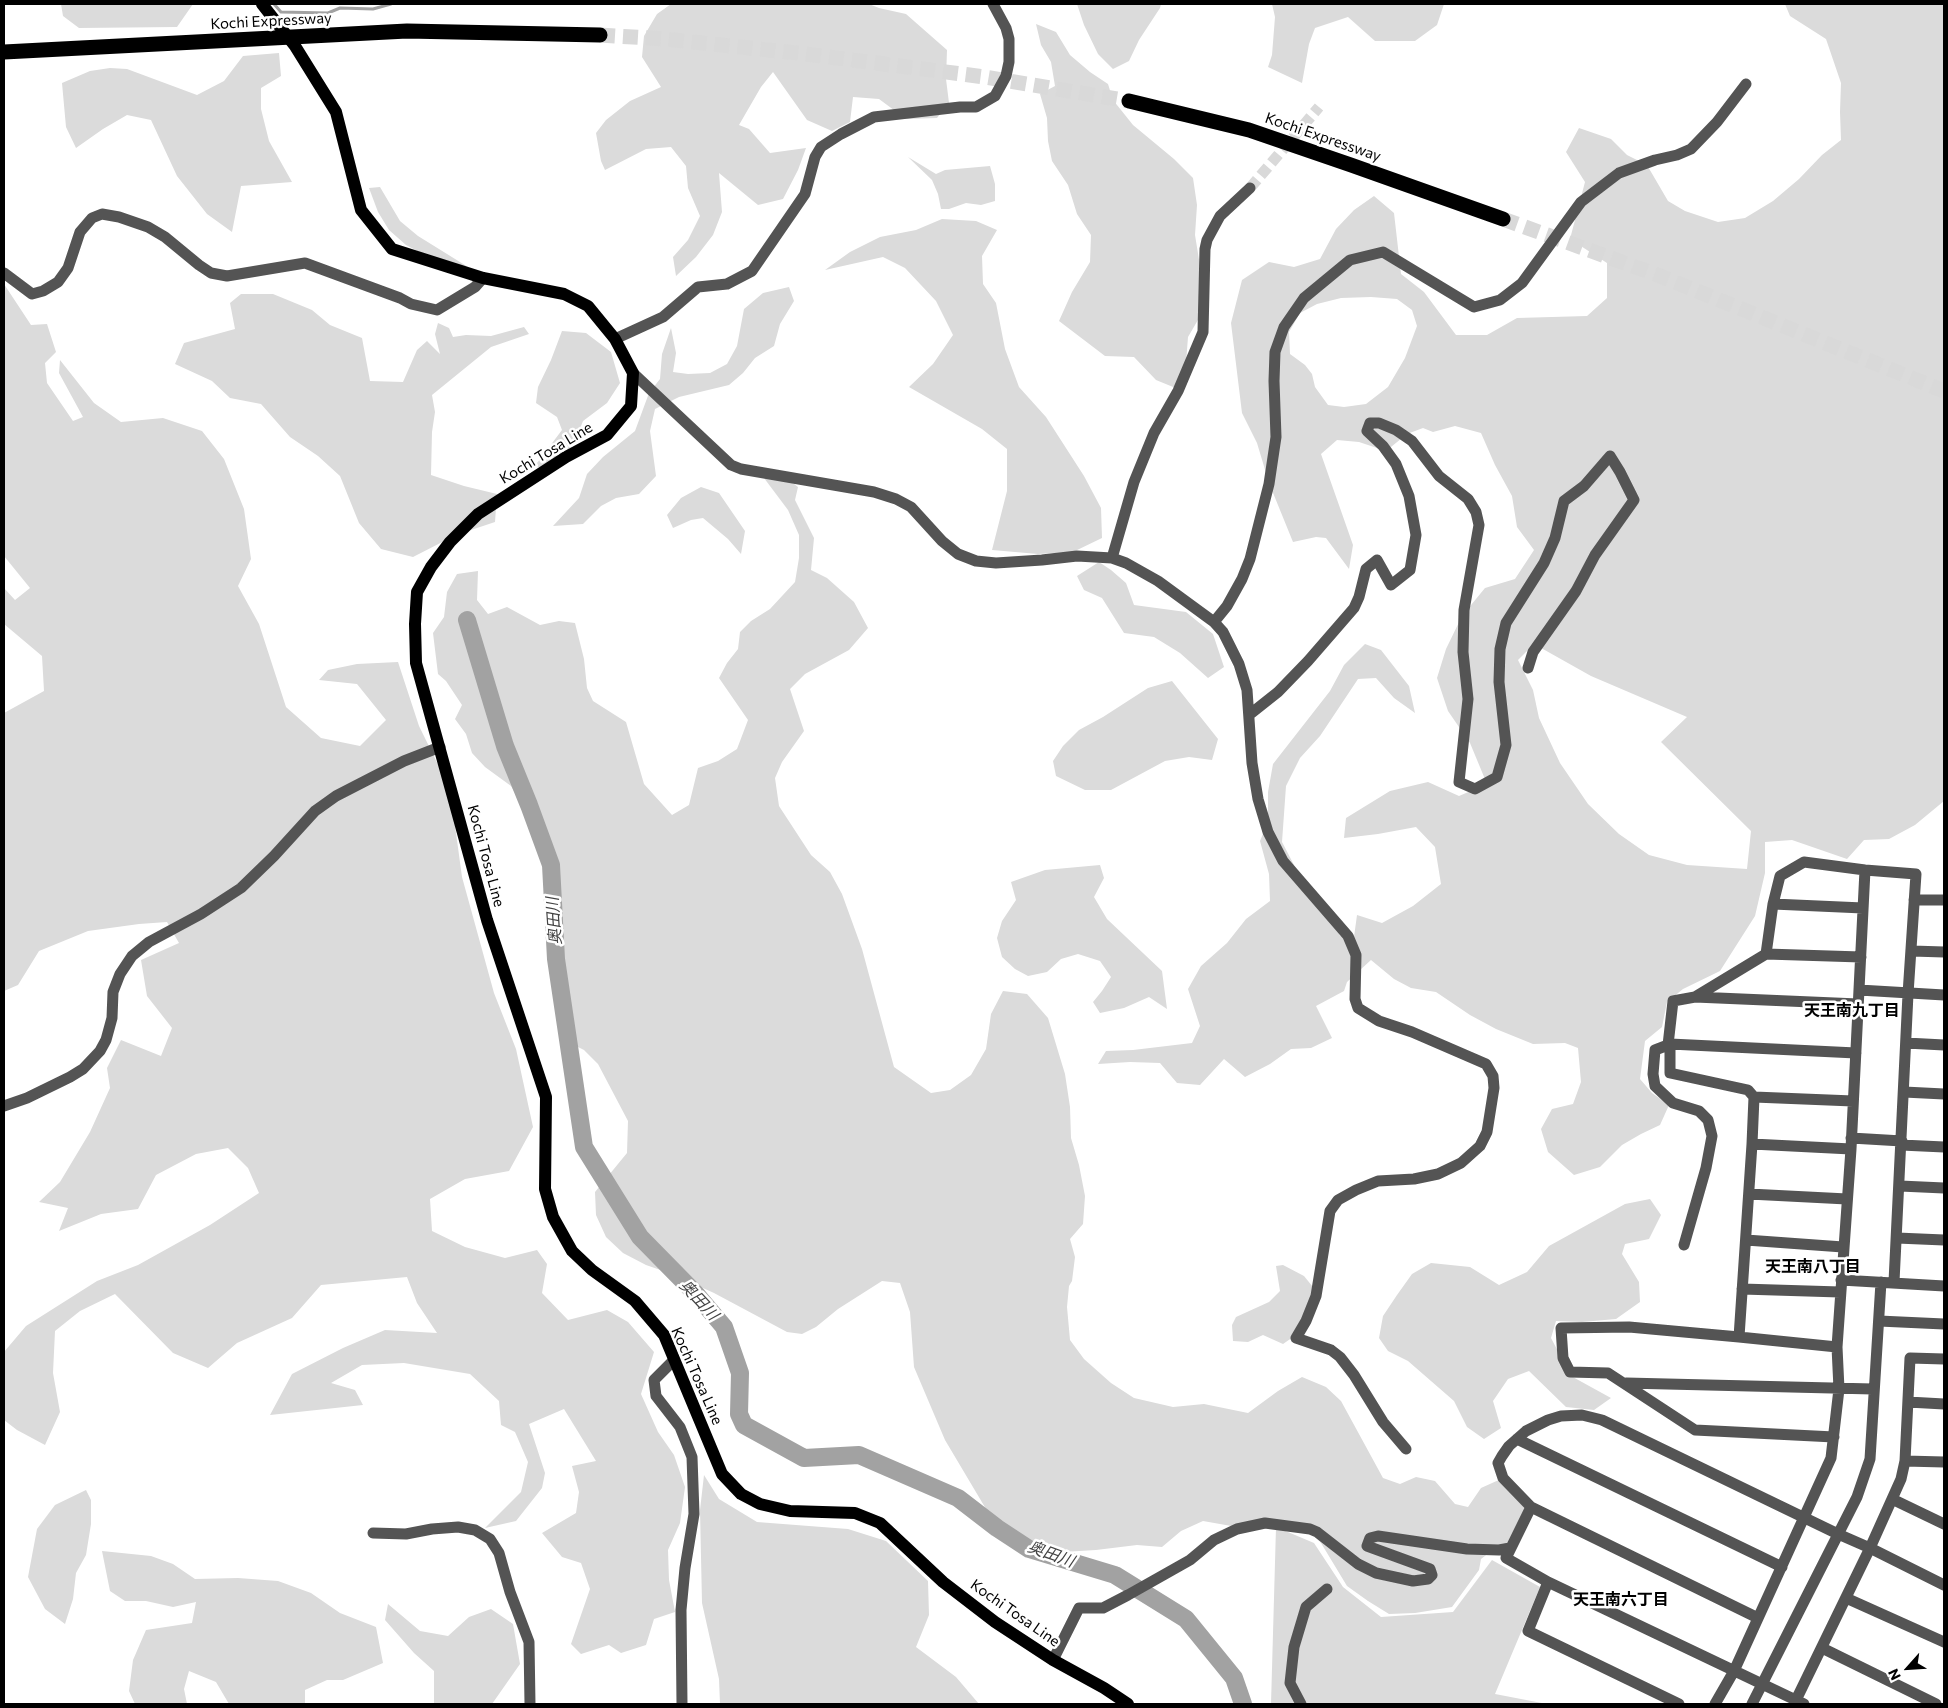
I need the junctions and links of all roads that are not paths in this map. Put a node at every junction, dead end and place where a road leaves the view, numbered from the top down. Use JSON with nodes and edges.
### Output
{"nodes":[{"id":1,"x":262,"y":4,"type":"edge"},
{"id":2,"x":993,"y":4,"type":"edge"},
{"id":3,"x":600,"y":35,"type":"tunnel mouth"},
{"id":4,"x":4,"y":52,"type":"edge"},
{"id":5,"x":1746,"y":84,"type":"dead end"},
{"id":6,"x":1128,"y":102,"type":"tunnel mouth"},
{"id":7,"x":1250,"y":188,"type":"tunnel mouth"},
{"id":8,"x":1503,"y":219,"type":"tunnel mouth"},
{"id":9,"x":4,"y":272,"type":"edge"},
{"id":10,"x":483,"y":278,"type":"junction"},
{"id":11,"x":615,"y":338,"type":"junction"},
{"id":12,"x":633,"y":373,"type":"junction"},
{"id":13,"x":1112,"y":558,"type":"junction"},
{"id":14,"x":1214,"y":622,"type":"junction"},
{"id":15,"x":1528,"y":668,"type":"dead end"},
{"id":16,"x":1249,"y":715,"type":"junction"},
{"id":17,"x":440,"y":747,"type":"junction"},
{"id":18,"x":1865,"y":870,"type":"junction"},
{"id":19,"x":1914,"y":900,"type":"junction"},
{"id":20,"x":1944,"y":900,"type":"edge"},
{"id":21,"x":1772,"y":904,"type":"junction"},
{"id":22,"x":1863,"y":908,"type":"junction"},
{"id":23,"x":1912,"y":951,"type":"junction"},
{"id":24,"x":1944,"y":952,"type":"edge"},
{"id":25,"x":1766,"y":954,"type":"junction"},
{"id":26,"x":1861,"y":957,"type":"junction"},
{"id":27,"x":1859,"y":990,"type":"junction"},
{"id":28,"x":1908,"y":994,"type":"junction"},
{"id":29,"x":1944,"y":995,"type":"edge"},
{"id":30,"x":1695,"y":997,"type":"junction"},
{"id":31,"x":1858,"y":1004,"type":"junction"},
{"id":32,"x":1906,"y":1043,"type":"junction"},
{"id":33,"x":1669,"y":1045,"type":"junction"},
{"id":34,"x":1944,"y":1045,"type":"edge"},
{"id":35,"x":1856,"y":1053,"type":"junction"},
{"id":36,"x":1904,"y":1092,"type":"junction"},
{"id":37,"x":1944,"y":1094,"type":"edge"},
{"id":38,"x":1754,"y":1097,"type":"junction"},
{"id":39,"x":1853,"y":1101,"type":"junction"},
{"id":40,"x":4,"y":1106,"type":"edge"},
{"id":41,"x":1901,"y":1143,"type":"junction"},
{"id":42,"x":1752,"y":1144,"type":"junction"},
{"id":43,"x":1851,"y":1144,"type":"junction"},
{"id":44,"x":1944,"y":1147,"type":"edge"},
{"id":45,"x":1900,"y":1186,"type":"junction"},
{"id":46,"x":1944,"y":1188,"type":"edge"},
{"id":47,"x":1749,"y":1194,"type":"junction"},
{"id":48,"x":1847,"y":1199,"type":"junction"},
{"id":49,"x":1897,"y":1238,"type":"junction"},
{"id":50,"x":1746,"y":1240,"type":"junction"},
{"id":51,"x":1944,"y":1240,"type":"edge"},
{"id":52,"x":1684,"y":1245,"type":"dead end"},
{"id":53,"x":1843,"y":1247,"type":"junction"},
{"id":54,"x":1841,"y":1280,"type":"junction"},
{"id":55,"x":1881,"y":1282,"type":"junction"},
{"id":56,"x":1894,"y":1282,"type":"junction"},
{"id":57,"x":1944,"y":1286,"type":"edge"},
{"id":58,"x":1742,"y":1289,"type":"junction"},
{"id":59,"x":1840,"y":1292,"type":"junction"},
{"id":60,"x":1879,"y":1321,"type":"junction"},
{"id":61,"x":1944,"y":1324,"type":"edge"},
{"id":62,"x":1739,"y":1337,"type":"junction"},
{"id":63,"x":1837,"y":1347,"type":"junction"},
{"id":64,"x":1944,"y":1360,"type":"edge"},
{"id":65,"x":673,"y":1361,"type":"junction"},
{"id":66,"x":1624,"y":1383,"type":"junction"},
{"id":67,"x":1839,"y":1389,"type":"junction"},
{"id":68,"x":1873,"y":1389,"type":"junction"},
{"id":69,"x":1908,"y":1402,"type":"junction"},
{"id":70,"x":1944,"y":1404,"type":"edge"},
{"id":71,"x":1834,"y":1437,"type":"junction"},
{"id":72,"x":1517,"y":1439,"type":"junction"},
{"id":73,"x":1406,"y":1449,"type":"dead end"},
{"id":74,"x":1905,"y":1460,"type":"junction"},
{"id":75,"x":1944,"y":1462,"type":"edge"},
{"id":76,"x":1892,"y":1499,"type":"junction"},
{"id":77,"x":1531,"y":1507,"type":"junction"},
{"id":78,"x":1806,"y":1517,"type":"junction"},
{"id":79,"x":1944,"y":1524,"type":"edge"},
{"id":80,"x":373,"y":1533,"type":"dead end"},
{"id":81,"x":1838,"y":1534,"type":"junction"},
{"id":82,"x":1510,"y":1548,"type":"junction"},
{"id":83,"x":1870,"y":1548,"type":"junction"},
{"id":84,"x":1782,"y":1567,"type":"junction"},
{"id":85,"x":1548,"y":1582,"type":"junction"},
{"id":86,"x":1944,"y":1585,"type":"edge"},
{"id":87,"x":1327,"y":1589,"type":"dead end"},
{"id":88,"x":1846,"y":1598,"type":"junction"},
{"id":89,"x":1758,"y":1618,"type":"junction"},
{"id":90,"x":1944,"y":1642,"type":"edge"},
{"id":91,"x":1822,"y":1648,"type":"junction"},
{"id":92,"x":1054,"y":1660,"type":"junction"},
{"id":93,"x":1734,"y":1671,"type":"junction"},
{"id":94,"x":1762,"y":1685,"type":"junction"},
{"id":95,"x":1800,"y":1702,"type":"edge"},
{"id":96,"x":530,"y":1704,"type":"edge"},
{"id":97,"x":682,"y":1704,"type":"edge"},
{"id":98,"x":1128,"y":1704,"type":"edge"},
{"id":99,"x":1301,"y":1704,"type":"edge"},
{"id":100,"x":1679,"y":1704,"type":"edge"},
{"id":101,"x":1716,"y":1704,"type":"edge"},
{"id":102,"x":1752,"y":1704,"type":"edge"},
{"id":103,"x":1936,"y":1704,"type":"edge"}],
"edges":[{"from":1,"to":10,"type":"main road"},
{"from":2,"to":11,"type":"street"},
{"from":3,"to":4,"type":"highway","name":"Kochi Expressway"},
{"from":5,"to":14,"type":"street"},
{"from":6,"to":8,"type":"highway","name":"Kochi Expressway"},
{"from":7,"to":13,"type":"street"},
{"from":9,"to":10,"type":"street"},
{"from":10,"to":11,"type":"main road"},
{"from":11,"to":12,"type":"main road"},
{"from":12,"to":13,"type":"street"},
{"from":12,"to":17,"type":"main road","name":"Kochi Tosa Line"},
{"from":13,"to":14,"type":"street"},
{"from":14,"to":16,"type":"street"},
{"from":15,"to":16,"type":"street"},
{"from":16,"to":73,"type":"street"},
{"from":17,"to":40,"type":"street"},
{"from":17,"to":65,"type":"main road","name":"Kochi Tosa Line"},
{"from":18,"to":19,"type":"street"},
{"from":18,"to":21,"type":"street"},
{"from":18,"to":22,"type":"street"},
{"from":19,"to":20,"type":"street"},
{"from":19,"to":23,"type":"street"},
{"from":21,"to":22,"type":"street"},
{"from":21,"to":25,"type":"street"},
{"from":22,"to":26,"type":"street"},
{"from":23,"to":24,"type":"street"},
{"from":23,"to":28,"type":"street"},
{"from":25,"to":26,"type":"street"},
{"from":25,"to":30,"type":"street"},
{"from":26,"to":27,"type":"street"},
{"from":27,"to":28,"type":"street"},
{"from":27,"to":31,"type":"street"},
{"from":28,"to":29,"type":"street"},
{"from":28,"to":32,"type":"street"},
{"from":30,"to":31,"type":"street"},
{"from":30,"to":33,"type":"street"},
{"from":31,"to":35,"type":"street"},
{"from":32,"to":34,"type":"street"},
{"from":32,"to":36,"type":"street"},
{"from":33,"to":35,"type":"street"},
{"from":33,"to":38,"type":"street"},
{"from":33,"to":52,"type":"street"},
{"from":35,"to":39,"type":"street"},
{"from":36,"to":37,"type":"street"},
{"from":36,"to":41,"type":"street"},
{"from":38,"to":39,"type":"street"},
{"from":38,"to":42,"type":"street"},
{"from":39,"to":43,"type":"street"},
{"from":41,"to":43,"type":"street"},
{"from":41,"to":44,"type":"street"},
{"from":41,"to":45,"type":"street"},
{"from":42,"to":43,"type":"street"},
{"from":42,"to":47,"type":"street"},
{"from":43,"to":48,"type":"street"},
{"from":45,"to":46,"type":"street"},
{"from":45,"to":49,"type":"street"},
{"from":47,"to":48,"type":"street"},
{"from":47,"to":50,"type":"street"},
{"from":48,"to":53,"type":"street"},
{"from":49,"to":51,"type":"street"},
{"from":49,"to":56,"type":"street"},
{"from":50,"to":53,"type":"street"},
{"from":50,"to":58,"type":"street"},
{"from":53,"to":54,"type":"street"},
{"from":54,"to":55,"type":"street"},
{"from":54,"to":59,"type":"street"},
{"from":55,"to":56,"type":"street"},
{"from":55,"to":60,"type":"street"},
{"from":56,"to":57,"type":"street"},
{"from":58,"to":59,"type":"street"},
{"from":58,"to":62,"type":"street"},
{"from":59,"to":63,"type":"street"},
{"from":60,"to":61,"type":"street"},
{"from":60,"to":68,"type":"street"},
{"from":62,"to":63,"type":"street"},
{"from":62,"to":66,"type":"street"},
{"from":63,"to":67,"type":"street"},
{"from":64,"to":69,"type":"street"},
{"from":65,"to":92,"type":"main road","name":"Kochi Tosa Line"},
{"from":65,"to":97,"type":"street"},
{"from":66,"to":67,"type":"street"},
{"from":66,"to":71,"type":"street"},
{"from":67,"to":68,"type":"street"},
{"from":67,"to":71,"type":"street"},
{"from":68,"to":81,"type":"street"},
{"from":69,"to":70,"type":"street"},
{"from":69,"to":74,"type":"street"},
{"from":71,"to":78,"type":"street"},
{"from":72,"to":77,"type":"street"},
{"from":72,"to":78,"type":"street"},
{"from":72,"to":84,"type":"street"},
{"from":74,"to":75,"type":"street"},
{"from":74,"to":76,"type":"street"},
{"from":76,"to":79,"type":"street"},
{"from":76,"to":83,"type":"street"},
{"from":77,"to":82,"type":"street"},
{"from":77,"to":89,"type":"street"},
{"from":78,"to":81,"type":"street"},
{"from":78,"to":84,"type":"street"},
{"from":80,"to":96,"type":"street"},
{"from":81,"to":83,"type":"street"},
{"from":81,"to":94,"type":"street"},
{"from":82,"to":85,"type":"street"},
{"from":82,"to":92,"type":"street"},
{"from":83,"to":86,"type":"street"},
{"from":83,"to":88,"type":"street"},
{"from":84,"to":89,"type":"street"},
{"from":85,"to":93,"type":"street"},
{"from":85,"to":100,"type":"street"},
{"from":87,"to":99,"type":"street"},
{"from":88,"to":90,"type":"street"},
{"from":88,"to":91,"type":"street"},
{"from":89,"to":93,"type":"street"},
{"from":91,"to":95,"type":"street"},
{"from":91,"to":103,"type":"street"},
{"from":92,"to":98,"type":"main road","name":"Kochi Tosa Line"},
{"from":93,"to":94,"type":"street"},
{"from":93,"to":101,"type":"street"},
{"from":94,"to":95,"type":"street"},
{"from":94,"to":102,"type":"street"}]}
